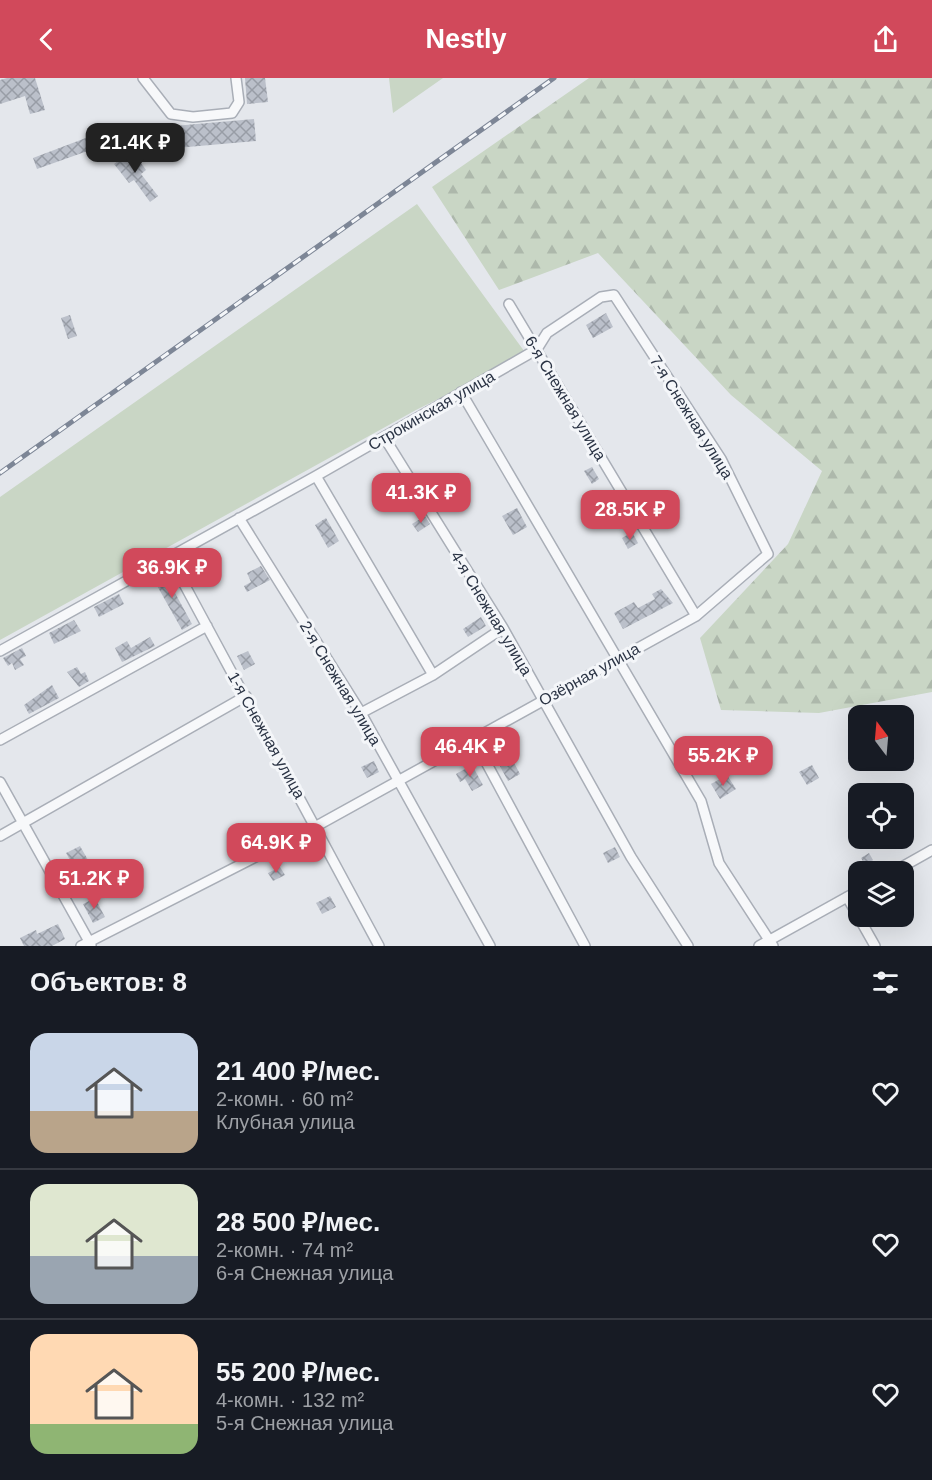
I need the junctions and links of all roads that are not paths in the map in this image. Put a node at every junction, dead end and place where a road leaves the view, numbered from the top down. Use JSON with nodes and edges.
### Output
{"nodes":[{"id":1,"x":143,"y":78,"type":"edge"},
{"id":2,"x":236,"y":78,"type":"edge"},
{"id":3,"x":601,"y":297,"type":"joint"},
{"id":4,"x":509,"y":304,"type":"dead end"},
{"id":5,"x":537,"y":349,"type":"junction"},
{"id":6,"x":460,"y":392,"type":"junction"},
{"id":7,"x":384,"y":437,"type":"junction"},
{"id":8,"x":316,"y":476,"type":"junction"},
{"id":9,"x":239,"y":518,"type":"junction"},
{"id":10,"x":768,"y":554,"type":"joint"},
{"id":11,"x":170,"y":556,"type":"junction"},
{"id":12,"x":696,"y":616,"type":"junction"},
{"id":13,"x":207,"y":626,"type":"junction"},
{"id":14,"x":503,"y":628,"type":"junction"},
{"id":15,"x":0,"y":651,"type":"edge"},
{"id":16,"x":617,"y":659,"type":"junction"},
{"id":17,"x":433,"y":675,"type":"junction"},
{"id":18,"x":246,"y":696,"type":"junction"},
{"id":19,"x":544,"y":699,"type":"junction"},
{"id":20,"x":361,"y":713,"type":"junction"},
{"id":21,"x":473,"y":738,"type":"junction"},
{"id":22,"x":0,"y":740,"type":"edge"},
{"id":23,"x":399,"y":779,"type":"junction"},
{"id":24,"x":0,"y":782,"type":"edge"},
{"id":25,"x":23,"y":823,"type":"junction"},
{"id":26,"x":316,"y":825,"type":"junction"},
{"id":27,"x":0,"y":836,"type":"edge"},
{"id":28,"x":932,"y":850,"type":"edge"},
{"id":29,"x":912,"y":861,"type":"edge"},
{"id":30,"x":847,"y":897,"type":"edge"},
{"id":31,"x":864,"y":927,"type":"edge"},
{"id":32,"x":771,"y":943,"type":"edge"},
{"id":33,"x":87,"y":945,"type":"edge"},
{"id":34,"x":379,"y":946,"type":"edge"},
{"id":35,"x":490,"y":946,"type":"edge"},
{"id":36,"x":585,"y":946,"type":"edge"},
{"id":37,"x":688,"y":946,"type":"edge"},
{"id":38,"x":759,"y":946,"type":"edge"},
{"id":39,"x":874,"y":946,"type":"edge"}],
"edges":[{"from":1,"to":2,"type":"street"},
{"from":3,"to":5,"type":"street","name":"Строкинская улица"},
{"from":3,"to":10,"type":"street","name":"7-я Снежная улица"},
{"from":4,"to":5,"type":"street","name":"6-я Снежная улица"},
{"from":5,"to":6,"type":"street","name":"Строкинская улица"},
{"from":5,"to":12,"type":"street","name":"6-я Снежная улица"},
{"from":6,"to":7,"type":"street","name":"Строкинская улица"},
{"from":6,"to":16,"type":"street"},
{"from":7,"to":8,"type":"street","name":"Строкинская улица"},
{"from":7,"to":14,"type":"street","name":"4-я Снежная улица"},
{"from":8,"to":9,"type":"street","name":"Строкинская улица"},
{"from":8,"to":17,"type":"street"},
{"from":9,"to":11,"type":"street","name":"Строкинская улица"},
{"from":9,"to":20,"type":"street","name":"2-я Снежная улица"},
{"from":10,"to":12,"type":"street","name":"Озёрная улица"},
{"from":11,"to":13,"type":"street","name":"1-я Снежная улица"},
{"from":11,"to":15,"type":"street","name":"Строкинская улица"},
{"from":12,"to":16,"type":"street","name":"Озёрная улица"},
{"from":13,"to":18,"type":"street","name":"1-я Снежная улица"},
{"from":13,"to":22,"type":"street"},
{"from":14,"to":17,"type":"street"},
{"from":14,"to":19,"type":"street","name":"4-я Снежная улица"},
{"from":16,"to":19,"type":"street","name":"Озёрная улица"},
{"from":16,"to":32,"type":"street"},
{"from":17,"to":20,"type":"street"},
{"from":18,"to":25,"type":"street"},
{"from":18,"to":26,"type":"street","name":"1-я Снежная улица"},
{"from":19,"to":21,"type":"street","name":"Озёрная улица"},
{"from":19,"to":37,"type":"street","name":"4-я Снежная улица"},
{"from":20,"to":23,"type":"street","name":"2-я Снежная улица"},
{"from":21,"to":23,"type":"street","name":"Озёрная улица"},
{"from":21,"to":36,"type":"street"},
{"from":23,"to":26,"type":"street","name":"Озёрная улица"},
{"from":23,"to":35,"type":"street","name":"2-я Снежная улица"},
{"from":24,"to":25,"type":"street"},
{"from":25,"to":27,"type":"street"},
{"from":25,"to":33,"type":"street"},
{"from":26,"to":33,"type":"street","name":"Озёрная улица"},
{"from":26,"to":34,"type":"street","name":"1-я Снежная улица"},
{"from":28,"to":29,"type":"street"},
{"from":30,"to":32,"type":"street"},
{"from":31,"to":39,"type":"street"},
{"from":32,"to":38,"type":"street"}]}
